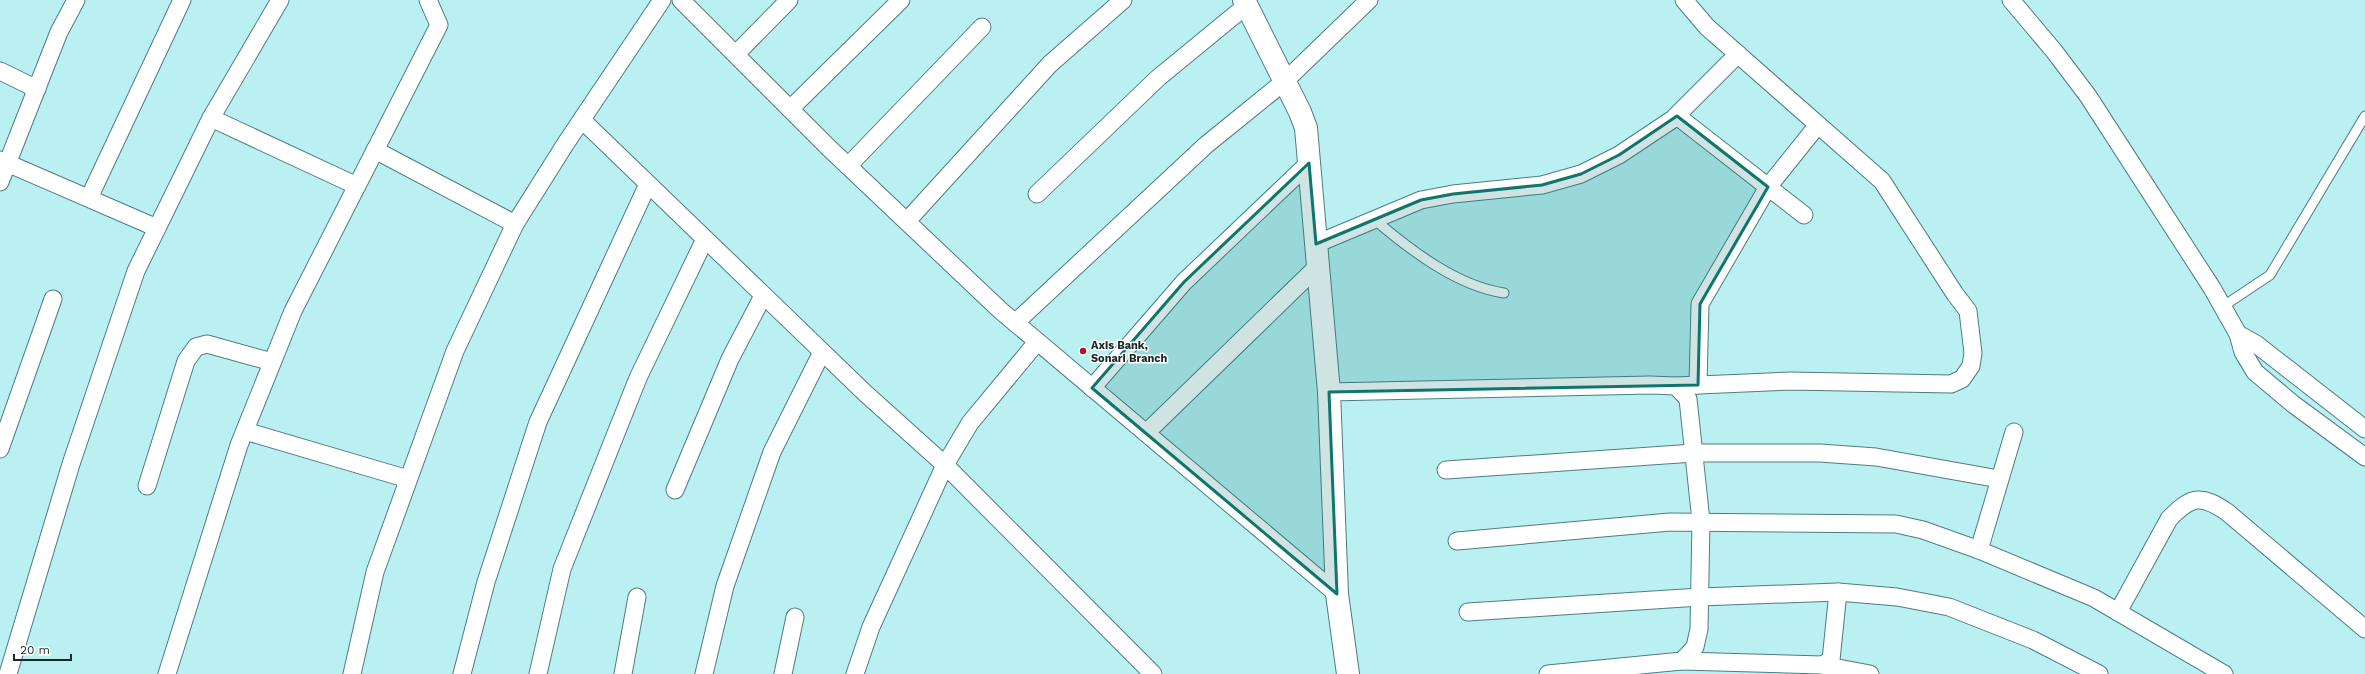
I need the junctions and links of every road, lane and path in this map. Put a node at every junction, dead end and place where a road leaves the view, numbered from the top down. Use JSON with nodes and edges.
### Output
{"nodes":[{"id":1,"x":76,"y":0,"type":"edge"},
{"id":2,"x":182,"y":0,"type":"edge"},
{"id":3,"x":280,"y":0,"type":"edge"},
{"id":4,"x":428,"y":0,"type":"edge"},
{"id":5,"x":662,"y":0,"type":"edge"},
{"id":6,"x":681,"y":0,"type":"edge"},
{"id":7,"x":789,"y":0,"type":"edge"},
{"id":8,"x":901,"y":0,"type":"edge"},
{"id":9,"x":1123,"y":0,"type":"edge"},
{"id":10,"x":1369,"y":0,"type":"edge"},
{"id":11,"x":1684,"y":0,"type":"edge"},
{"id":12,"x":2011,"y":0,"type":"edge"},
{"id":13,"x":1245,"y":3,"type":"edge"},
{"id":14,"x":982,"y":27,"type":"dead end"},
{"id":15,"x":736,"y":54,"type":"junction"},
{"id":16,"x":1738,"y":54,"type":"junction"},
{"id":17,"x":0,"y":71,"type":"edge"},
{"id":18,"x":1285,"y":81,"type":"junction"},
{"id":19,"x":37,"y":89,"type":"junction"},
{"id":20,"x":790,"y":109,"type":"junction"},
{"id":21,"x":1676,"y":116,"type":"junction"},
{"id":22,"x":2365,"y":116,"type":"edge"},
{"id":23,"x":211,"y":118,"type":"junction"},
{"id":24,"x":582,"y":120,"type":"junction"},
{"id":25,"x":1817,"y":126,"type":"junction"},
{"id":26,"x":375,"y":150,"type":"junction"},
{"id":27,"x":4,"y":161,"type":"edge"},
{"id":28,"x":1309,"y":163,"type":"junction"},
{"id":29,"x":848,"y":166,"type":"junction"},
{"id":30,"x":0,"y":182,"type":"edge"},
{"id":31,"x":648,"y":184,"type":"junction"},
{"id":32,"x":357,"y":186,"type":"junction"},
{"id":33,"x":1768,"y":187,"type":"junction"},
{"id":34,"x":1038,"y":194,"type":"dead end"},
{"id":35,"x":89,"y":198,"type":"junction"},
{"id":36,"x":1804,"y":215,"type":"dead end"},
{"id":37,"x":1375,"y":220,"type":"junction"},
{"id":38,"x":906,"y":222,"type":"junction"},
{"id":39,"x":515,"y":224,"type":"junction"},
{"id":40,"x":157,"y":228,"type":"junction"},
{"id":41,"x":705,"y":239,"type":"junction"},
{"id":42,"x":1316,"y":244,"type":"junction"},
{"id":43,"x":1318,"y":266,"type":"junction"},
{"id":44,"x":1504,"y":293,"type":"dead end"},
{"id":45,"x":764,"y":296,"type":"junction"},
{"id":46,"x":53,"y":299,"type":"dead end"},
{"id":47,"x":2222,"y":307,"type":"junction"},
{"id":48,"x":1015,"y":323,"type":"junction"},
{"id":49,"x":2238,"y":334,"type":"junction"},
{"id":50,"x":1037,"y":342,"type":"junction"},
{"id":51,"x":822,"y":352,"type":"junction"},
{"id":52,"x":272,"y":362,"type":"junction"},
{"id":53,"x":1698,"y":385,"type":"junction"},
{"id":54,"x":1676,"y":386,"type":"junction"},
{"id":55,"x":1092,"y":388,"type":"junction"},
{"id":56,"x":1329,"y":392,"type":"junction"},
{"id":57,"x":2365,"y":429,"type":"edge"},
{"id":58,"x":245,"y":431,"type":"junction"},
{"id":59,"x":2014,"y":432,"type":"dead end"},
{"id":60,"x":1146,"y":433,"type":"junction"},
{"id":61,"x":0,"y":449,"type":"edge"},
{"id":62,"x":1694,"y":453,"type":"junction"},
{"id":63,"x":2365,"y":457,"type":"edge"},
{"id":64,"x":945,"y":465,"type":"junction"},
{"id":65,"x":1446,"y":470,"type":"dead end"},
{"id":66,"x":408,"y":479,"type":"junction"},
{"id":67,"x":1998,"y":479,"type":"junction"},
{"id":68,"x":147,"y":486,"type":"dead end"},
{"id":69,"x":675,"y":490,"type":"dead end"},
{"id":70,"x":1701,"y":521,"type":"junction"},
{"id":71,"x":1457,"y":542,"type":"dead end"},
{"id":72,"x":1979,"y":550,"type":"junction"},
{"id":73,"x":1838,"y":592,"type":"junction"},
{"id":74,"x":1337,"y":594,"type":"junction"},
{"id":75,"x":637,"y":597,"type":"dead end"},
{"id":76,"x":1700,"y":597,"type":"junction"},
{"id":77,"x":1468,"y":612,"type":"dead end"},
{"id":78,"x":2118,"y":612,"type":"junction"},
{"id":79,"x":795,"y":617,"type":"dead end"},
{"id":80,"x":2365,"y":629,"type":"edge"},
{"id":81,"x":1682,"y":661,"type":"junction"},
{"id":82,"x":1822,"y":664,"type":"junction"},
{"id":83,"x":8,"y":674,"type":"edge"},
{"id":84,"x":167,"y":674,"type":"edge"},
{"id":85,"x":352,"y":674,"type":"edge"},
{"id":86,"x":462,"y":674,"type":"edge"},
{"id":87,"x":538,"y":674,"type":"edge"},
{"id":88,"x":623,"y":674,"type":"edge"},
{"id":89,"x":704,"y":674,"type":"edge"},
{"id":90,"x":783,"y":674,"type":"edge"},
{"id":91,"x":855,"y":674,"type":"edge"},
{"id":92,"x":1153,"y":674,"type":"edge"},
{"id":93,"x":1348,"y":674,"type":"edge"},
{"id":94,"x":1548,"y":674,"type":"edge"},
{"id":95,"x":1870,"y":674,"type":"edge"},
{"id":96,"x":2099,"y":674,"type":"edge"},
{"id":97,"x":2224,"y":674,"type":"edge"}],
"edges":[{"from":1,"to":19,"type":"street"},
{"from":2,"to":35,"type":"street"},
{"from":3,"to":23,"type":"street"},
{"from":4,"to":26,"type":"street"},
{"from":5,"to":24,"type":"street"},
{"from":6,"to":15,"type":"street"},
{"from":7,"to":15,"type":"street"},
{"from":8,"to":20,"type":"street"},
{"from":9,"to":38,"type":"street"},
{"from":10,"to":18,"type":"street"},
{"from":11,"to":16,"type":"street"},
{"from":12,"to":47,"type":"street"},
{"from":13,"to":18,"type":"main road"},
{"from":13,"to":34,"type":"street"},
{"from":14,"to":29,"type":"street"},
{"from":15,"to":20,"type":"street"},
{"from":16,"to":21,"type":"street"},
{"from":16,"to":25,"type":"street"},
{"from":17,"to":19,"type":"street"},
{"from":18,"to":28,"type":"main road"},
{"from":18,"to":48,"type":"street"},
{"from":19,"to":27,"type":"street"},
{"from":20,"to":29,"type":"street"},
{"from":21,"to":33,"type":"street"},
{"from":21,"to":37,"type":"street"},
{"from":22,"to":47,"type":"lane"},
{"from":23,"to":32,"type":"street"},
{"from":23,"to":40,"type":"street"},
{"from":24,"to":31,"type":"street"},
{"from":24,"to":39,"type":"street"},
{"from":25,"to":33,"type":"street"},
{"from":25,"to":53,"type":"street"},
{"from":26,"to":32,"type":"street"},
{"from":26,"to":39,"type":"street"},
{"from":27,"to":30,"type":"street"},
{"from":27,"to":35,"type":"street"},
{"from":28,"to":42,"type":"main road"},
{"from":28,"to":55,"type":"street"},
{"from":29,"to":38,"type":"street"},
{"from":31,"to":41,"type":"street"},
{"from":31,"to":86,"type":"street"},
{"from":32,"to":52,"type":"street"},
{"from":33,"to":36,"type":"street"},
{"from":33,"to":53,"type":"street"},
{"from":35,"to":40,"type":"street"},
{"from":37,"to":42,"type":"street"},
{"from":37,"to":44,"type":"lane"},
{"from":38,"to":48,"type":"street"},
{"from":39,"to":66,"type":"street"},
{"from":40,"to":83,"type":"street"},
{"from":41,"to":45,"type":"street"},
{"from":41,"to":87,"type":"street"},
{"from":42,"to":43,"type":"main road"},
{"from":43,"to":56,"type":"main road"},
{"from":43,"to":60,"type":"street"},
{"from":45,"to":51,"type":"street"},
{"from":45,"to":69,"type":"street"},
{"from":46,"to":61,"type":"street"},
{"from":47,"to":49,"type":"street"},
{"from":48,"to":50,"type":"street"},
{"from":49,"to":57,"type":"street"},
{"from":49,"to":63,"type":"street"},
{"from":50,"to":55,"type":"street"},
{"from":50,"to":64,"type":"street"},
{"from":51,"to":64,"type":"street"},
{"from":51,"to":89,"type":"street"},
{"from":52,"to":58,"type":"street"},
{"from":52,"to":68,"type":"street"},
{"from":53,"to":54,"type":"street"},
{"from":54,"to":56,"type":"street"},
{"from":54,"to":62,"type":"street"},
{"from":55,"to":60,"type":"street"},
{"from":56,"to":74,"type":"main road"},
{"from":58,"to":66,"type":"street"},
{"from":58,"to":84,"type":"street"},
{"from":59,"to":67,"type":"street"},
{"from":60,"to":74,"type":"street"},
{"from":62,"to":65,"type":"street"},
{"from":62,"to":67,"type":"street"},
{"from":62,"to":70,"type":"street"},
{"from":64,"to":91,"type":"street"},
{"from":64,"to":92,"type":"street"},
{"from":66,"to":85,"type":"street"},
{"from":67,"to":72,"type":"street"},
{"from":70,"to":71,"type":"street"},
{"from":70,"to":72,"type":"street"},
{"from":70,"to":76,"type":"street"},
{"from":72,"to":78,"type":"street"},
{"from":73,"to":76,"type":"street"},
{"from":73,"to":82,"type":"street"},
{"from":73,"to":96,"type":"street"},
{"from":74,"to":93,"type":"main road"},
{"from":75,"to":88,"type":"street"},
{"from":76,"to":77,"type":"street"},
{"from":76,"to":81,"type":"street"},
{"from":78,"to":80,"type":"street"},
{"from":78,"to":97,"type":"street"},
{"from":79,"to":90,"type":"street"},
{"from":81,"to":82,"type":"street"},
{"from":81,"to":94,"type":"street"},
{"from":82,"to":95,"type":"street"}]}
